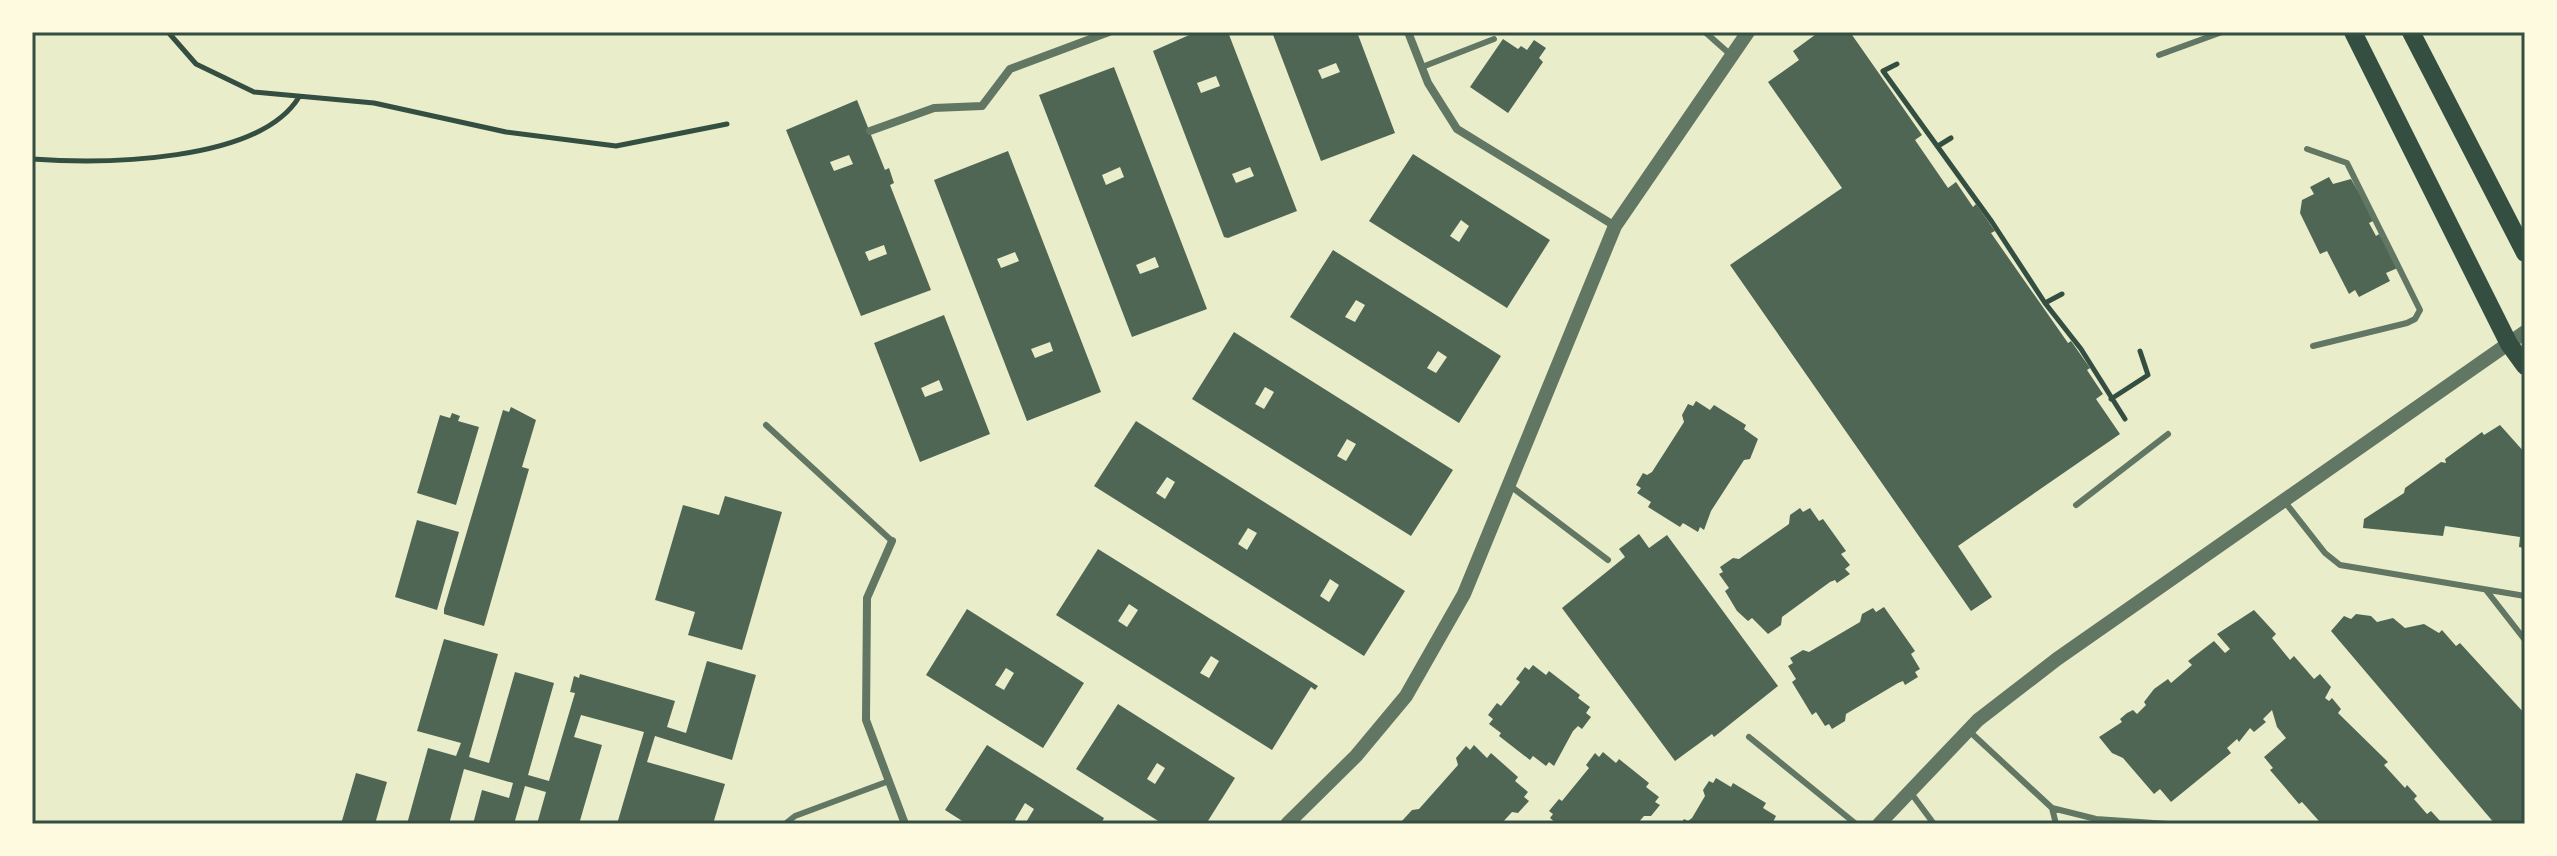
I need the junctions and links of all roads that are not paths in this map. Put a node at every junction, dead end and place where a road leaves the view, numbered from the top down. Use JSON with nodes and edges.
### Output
{"nodes":[{"id":1,"x":1109,"y":32,"type":"edge"},
{"id":2,"x":1408,"y":32,"type":"edge"},
{"id":3,"x":1705,"y":32,"type":"edge"},
{"id":4,"x":1748,"y":32,"type":"edge"},
{"id":5,"x":2222,"y":32,"type":"edge"},
{"id":6,"x":2353,"y":32,"type":"edge"},
{"id":7,"x":2411,"y":32,"type":"edge"},
{"id":8,"x":1494,"y":39,"type":"dead end"},
{"id":9,"x":2159,"y":55,"type":"dead end"},
{"id":10,"x":1732,"y":56,"type":"junction"},
{"id":11,"x":1422,"y":67,"type":"junction"},
{"id":12,"x":870,"y":131,"type":"dead end"},
{"id":13,"x":2307,"y":149,"type":"dead end"},
{"id":14,"x":1615,"y":226,"type":"junction"},
{"id":15,"x":2525,"y":253,"type":"edge"},
{"id":16,"x":2525,"y":332,"type":"edge"},
{"id":17,"x":2509,"y":344,"type":"junction"},
{"id":18,"x":2313,"y":346,"type":"dead end"},
{"id":19,"x":2525,"y":366,"type":"edge"},
{"id":20,"x":766,"y":425,"type":"dead end"},
{"id":21,"x":2168,"y":434,"type":"dead end"},
{"id":22,"x":1509,"y":485,"type":"junction"},
{"id":23,"x":2285,"y":502,"type":"junction"},
{"id":24,"x":2076,"y":505,"type":"dead end"},
{"id":25,"x":892,"y":541,"type":"joint"},
{"id":26,"x":1608,"y":560,"type":"dead end"},
{"id":27,"x":2486,"y":590,"type":"junction"},
{"id":28,"x":2525,"y":596,"type":"edge"},
{"id":29,"x":2525,"y":640,"type":"edge"},
{"id":30,"x":1967,"y":730,"type":"junction"},
{"id":31,"x":1749,"y":737,"type":"dead end"},
{"id":32,"x":889,"y":781,"type":"junction"},
{"id":33,"x":1909,"y":791,"type":"junction"},
{"id":34,"x":2052,"y":808,"type":"junction"},
{"id":35,"x":785,"y":824,"type":"edge"},
{"id":36,"x":905,"y":824,"type":"edge"},
{"id":37,"x":1287,"y":824,"type":"edge"},
{"id":38,"x":1856,"y":824,"type":"edge"},
{"id":39,"x":1879,"y":824,"type":"edge"},
{"id":40,"x":1934,"y":824,"type":"edge"},
{"id":41,"x":2056,"y":824,"type":"edge"},
{"id":42,"x":2168,"y":824,"type":"edge"}],
"edges":[{"from":1,"to":12,"type":"street"},
{"from":2,"to":11,"type":"street"},
{"from":3,"to":10,"type":"lane"},
{"from":4,"to":10,"type":"street"},
{"from":5,"to":9,"type":"lane"},
{"from":6,"to":17,"type":"main road"},
{"from":7,"to":15,"type":"main road"},
{"from":8,"to":11,"type":"lane"},
{"from":10,"to":14,"type":"street"},
{"from":11,"to":14,"type":"street"},
{"from":13,"to":18,"type":"lane"},
{"from":14,"to":22,"type":"street"},
{"from":16,"to":17,"type":"street"},
{"from":17,"to":19,"type":"main road"},
{"from":17,"to":23,"type":"street"},
{"from":20,"to":25,"type":"lane"},
{"from":21,"to":24,"type":"lane"},
{"from":22,"to":26,"type":"lane"},
{"from":22,"to":37,"type":"street"},
{"from":23,"to":27,"type":"lane"},
{"from":23,"to":30,"type":"street"},
{"from":25,"to":32,"type":"street"},
{"from":27,"to":28,"type":"lane"},
{"from":27,"to":29,"type":"lane"},
{"from":30,"to":33,"type":"street"},
{"from":30,"to":34,"type":"lane"},
{"from":31,"to":38,"type":"lane"},
{"from":32,"to":35,"type":"lane"},
{"from":32,"to":36,"type":"street"},
{"from":33,"to":39,"type":"street"},
{"from":33,"to":40,"type":"lane"},
{"from":34,"to":41,"type":"lane"},
{"from":34,"to":42,"type":"lane"}]}
